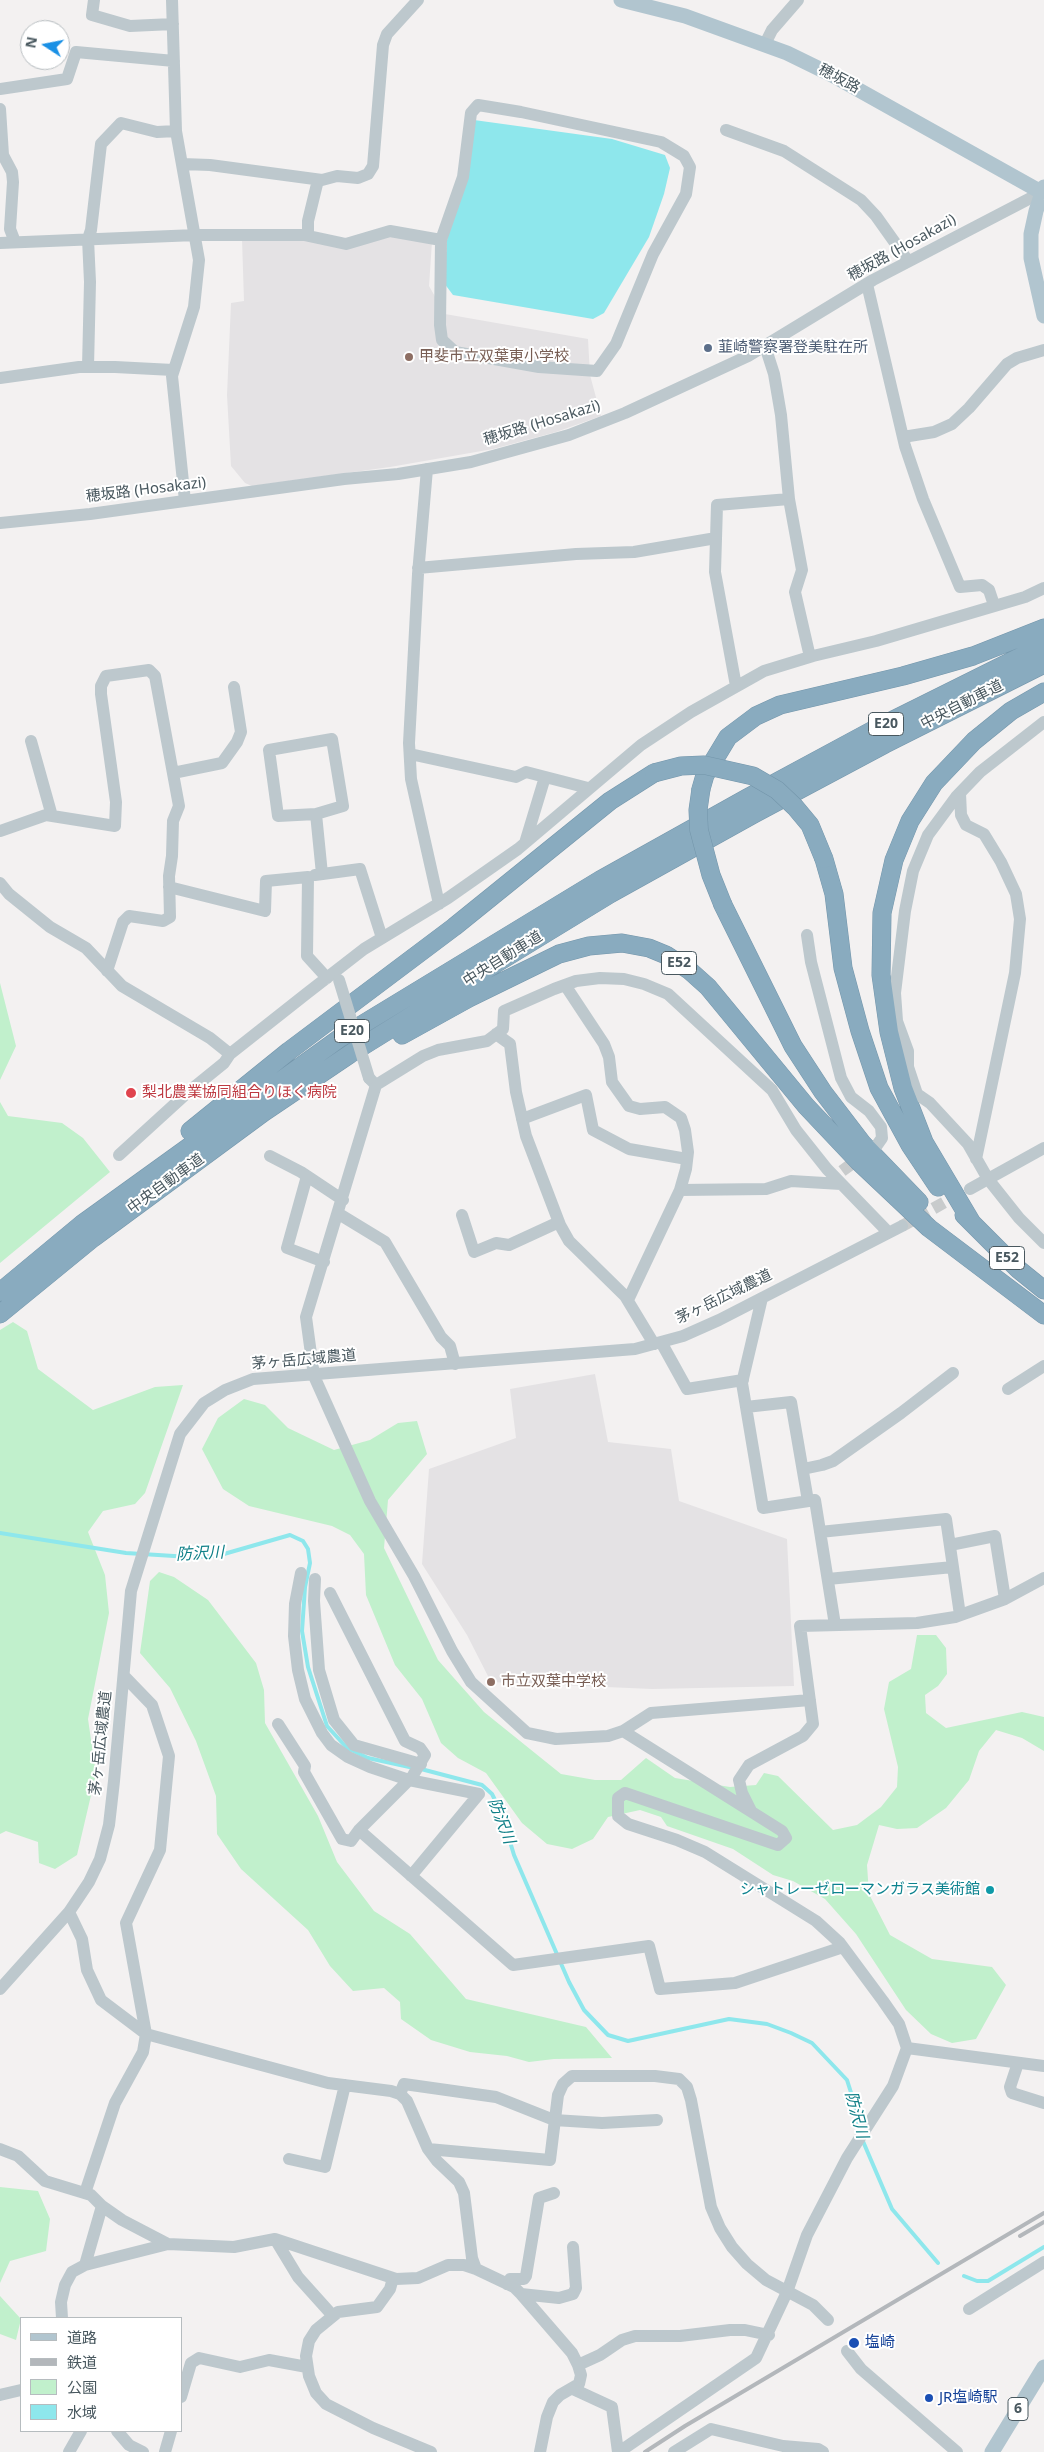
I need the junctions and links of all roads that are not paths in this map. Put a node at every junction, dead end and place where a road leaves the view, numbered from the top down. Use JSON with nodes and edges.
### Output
{"nodes":[{"id":1,"x":94,"y":0,"type":"edge"},
{"id":2,"x":172,"y":0,"type":"edge"},
{"id":3,"x":418,"y":0,"type":"edge"},
{"id":4,"x":622,"y":0,"type":"edge"},
{"id":5,"x":798,"y":0,"type":"edge"},
{"id":6,"x":173,"y":24,"type":"junction"},
{"id":7,"x":765,"y":44,"type":"junction"},
{"id":8,"x":174,"y":61,"type":"junction"},
{"id":9,"x":0,"y":89,"type":"edge"},
{"id":10,"x":0,"y":109,"type":"edge"},
{"id":11,"x":726,"y":130,"type":"dead end"},
{"id":12,"x":176,"y":131,"type":"junction"},
{"id":13,"x":182,"y":164,"type":"junction"},
{"id":14,"x":318,"y":180,"type":"junction"},
{"id":15,"x":1043,"y":190,"type":"edge"},
{"id":16,"x":196,"y":235,"type":"junction"},
{"id":17,"x":308,"y":236,"type":"junction"},
{"id":18,"x":88,"y":239,"type":"junction"},
{"id":19,"x":442,"y":240,"type":"junction"},
{"id":20,"x":15,"y":242,"type":"junction"},
{"id":21,"x":0,"y":243,"type":"edge"},
{"id":22,"x":908,"y":261,"type":"junction"},
{"id":23,"x":867,"y":284,"type":"junction"},
{"id":24,"x":1044,"y":316,"type":"edge"},
{"id":25,"x":764,"y":346,"type":"junction"},
{"id":26,"x":1044,"y":350,"type":"edge"},
{"id":27,"x":88,"y":367,"type":"junction"},
{"id":28,"x":173,"y":370,"type":"junction"},
{"id":29,"x":0,"y":378,"type":"edge"},
{"id":30,"x":903,"y":437,"type":"junction"},
{"id":31,"x":427,"y":469,"type":"junction"},
{"id":32,"x":789,"y":499,"type":"junction"},
{"id":33,"x":185,"y":501,"type":"junction"},
{"id":34,"x":0,"y":523,"type":"edge"},
{"id":35,"x":716,"y":538,"type":"junction"},
{"id":36,"x":418,"y":568,"type":"junction"},
{"id":37,"x":1044,"y":588,"type":"edge"},
{"id":38,"x":994,"y":604,"type":"junction"},
{"id":39,"x":1044,"y":628,"type":"edge"},
{"id":40,"x":1044,"y":645,"type":"edge"},
{"id":41,"x":810,"y":657,"type":"junction"},
{"id":42,"x":1044,"y":664,"type":"edge"},
{"id":43,"x":736,"y":686,"type":"junction"},
{"id":44,"x":234,"y":687,"type":"dead end"},
{"id":45,"x":1044,"y":692,"type":"edge"},
{"id":46,"x":1044,"y":722,"type":"edge"},
{"id":47,"x":30,"y":741,"type":"dead end"},
{"id":48,"x":410,"y":754,"type":"junction"},
{"id":49,"x":173,"y":773,"type":"junction"},
{"id":50,"x":545,"y":777,"type":"junction"},
{"id":51,"x":588,"y":788,"type":"junction"},
{"id":52,"x":960,"y":793,"type":"junction"},
{"id":53,"x":316,"y":814,"type":"junction"},
{"id":54,"x":52,"y":816,"type":"junction"},
{"id":55,"x":0,"y":831,"type":"edge"},
{"id":56,"x":525,"y":843,"type":"junction"},
{"id":57,"x":322,"y":874,"type":"junction"},
{"id":58,"x":308,"y":876,"type":"junction"},
{"id":59,"x":0,"y":883,"type":"edge"},
{"id":60,"x":169,"y":887,"type":"junction"},
{"id":61,"x":439,"y":904,"type":"junction"},
{"id":62,"x":808,"y":935,"type":"dead end"},
{"id":63,"x":382,"y":938,"type":"junction"},
{"id":64,"x":107,"y":970,"type":"junction"},
{"id":65,"x":334,"y":976,"type":"junction"},
{"id":66,"x":565,"y":985,"type":"junction"},
{"id":67,"x":496,"y":1034,"type":"junction"},
{"id":68,"x":230,"y":1054,"type":"junction"},
{"id":69,"x":373,"y":1082,"type":"junction"},
{"id":70,"x":264,"y":1112,"type":"junction"},
{"id":71,"x":522,"y":1119,"type":"junction"},
{"id":72,"x":875,"y":1148,"type":"tunnel mouth"},
{"id":73,"x":1044,"y":1148,"type":"edge"},
{"id":74,"x":119,"y":1155,"type":"dead end"},
{"id":75,"x":270,"y":1156,"type":"dead end"},
{"id":76,"x":687,"y":1159,"type":"junction"},
{"id":77,"x":976,"y":1159,"type":"junction"},
{"id":78,"x":307,"y":1176,"type":"junction"},
{"id":79,"x":840,"y":1178,"type":"junction"},
{"id":80,"x":988,"y":1179,"type":"junction"},
{"id":81,"x":970,"y":1189,"type":"tunnel mouth"},
{"id":82,"x":680,"y":1190,"type":"junction"},
{"id":83,"x":343,"y":1200,"type":"junction"},
{"id":84,"x":339,"y":1214,"type":"junction"},
{"id":85,"x":462,"y":1215,"type":"dead end"},
{"id":86,"x":559,"y":1222,"type":"junction"},
{"id":87,"x":972,"y":1223,"type":"junction"},
{"id":88,"x":82,"y":1224,"type":"junction"},
{"id":89,"x":902,"y":1226,"type":"tunnel mouth"},
{"id":90,"x":888,"y":1232,"type":"junction"},
{"id":91,"x":1044,"y":1243,"type":"edge"},
{"id":92,"x":324,"y":1262,"type":"junction"},
{"id":93,"x":1004,"y":1284,"type":"junction"},
{"id":94,"x":1044,"y":1290,"type":"edge"},
{"id":95,"x":0,"y":1292,"type":"edge"},
{"id":96,"x":762,"y":1298,"type":"junction"},
{"id":97,"x":628,"y":1300,"type":"junction"},
{"id":98,"x":0,"y":1314,"type":"edge"},
{"id":99,"x":1044,"y":1315,"type":"edge"},
{"id":100,"x":657,"y":1343,"type":"junction"},
{"id":101,"x":455,"y":1364,"type":"junction"},
{"id":102,"x":1044,"y":1366,"type":"edge"},
{"id":103,"x":953,"y":1373,"type":"dead end"},
{"id":104,"x":314,"y":1376,"type":"junction"},
{"id":105,"x":743,"y":1380,"type":"junction"},
{"id":106,"x":1008,"y":1389,"type":"dead end"},
{"id":107,"x":746,"y":1407,"type":"junction"},
{"id":108,"x":803,"y":1469,"type":"junction"},
{"id":109,"x":808,"y":1501,"type":"junction"},
{"id":110,"x":820,"y":1532,"type":"junction"},
{"id":111,"x":950,"y":1545,"type":"junction"},
{"id":112,"x":953,"y":1567,"type":"junction"},
{"id":113,"x":301,"y":1573,"type":"dead end"},
{"id":114,"x":315,"y":1578,"type":"dead end"},
{"id":115,"x":1044,"y":1578,"type":"edge"},
{"id":116,"x":828,"y":1579,"type":"junction"},
{"id":117,"x":330,"y":1592,"type":"dead end"},
{"id":118,"x":1005,"y":1599,"type":"junction"},
{"id":119,"x":960,"y":1616,"type":"junction"},
{"id":120,"x":835,"y":1625,"type":"junction"},
{"id":121,"x":124,"y":1676,"type":"junction"},
{"id":122,"x":810,"y":1700,"type":"junction"},
{"id":123,"x":278,"y":1724,"type":"dead end"},
{"id":124,"x":622,"y":1731,"type":"junction"},
{"id":125,"x":420,"y":1765,"type":"junction"},
{"id":126,"x":410,"y":1778,"type":"junction"},
{"id":127,"x":752,"y":1812,"type":"junction"},
{"id":128,"x":359,"y":1830,"type":"junction"},
{"id":129,"x":411,"y":1876,"type":"junction"},
{"id":130,"x":69,"y":1912,"type":"junction"},
{"id":131,"x":843,"y":1947,"type":"junction"},
{"id":132,"x":0,"y":1989,"type":"edge"},
{"id":133,"x":146,"y":2034,"type":"junction"},
{"id":134,"x":907,"y":2048,"type":"junction"},
{"id":135,"x":1018,"y":2063,"type":"junction"},
{"id":136,"x":1044,"y":2066,"type":"edge"},
{"id":137,"x":345,"y":2085,"type":"junction"},
{"id":138,"x":400,"y":2094,"type":"junction"},
{"id":139,"x":1044,"y":2103,"type":"edge"},
{"id":140,"x":554,"y":2120,"type":"junction"},
{"id":141,"x":657,"y":2120,"type":"dead end"},
{"id":142,"x":0,"y":2149,"type":"edge"},
{"id":143,"x":428,"y":2149,"type":"junction"},
{"id":144,"x":289,"y":2159,"type":"dead end"},
{"id":145,"x":85,"y":2193,"type":"junction"},
{"id":146,"x":554,"y":2194,"type":"dead end"},
{"id":147,"x":102,"y":2206,"type":"junction"},
{"id":148,"x":275,"y":2239,"type":"junction"},
{"id":149,"x":168,"y":2244,"type":"junction"},
{"id":150,"x":573,"y":2247,"type":"dead end"},
{"id":151,"x":1044,"y":2262,"type":"edge"},
{"id":152,"x":85,"y":2264,"type":"junction"},
{"id":153,"x":476,"y":2269,"type":"junction"},
{"id":154,"x":393,"y":2278,"type":"junction"},
{"id":155,"x":507,"y":2284,"type":"junction"},
{"id":156,"x":787,"y":2292,"type":"junction"},
{"id":157,"x":521,"y":2294,"type":"junction"},
{"id":158,"x":969,"y":2309,"type":"dead end"},
{"id":159,"x":332,"y":2316,"type":"junction"},
{"id":160,"x":62,"y":2317,"type":"edge"},
{"id":161,"x":828,"y":2320,"type":"dead end"},
{"id":162,"x":769,"y":2335,"type":"junction"},
{"id":163,"x":847,"y":2351,"type":"dead end"},
{"id":164,"x":578,"y":2365,"type":"junction"},
{"id":165,"x":307,"y":2367,"type":"junction"},
{"id":166,"x":1044,"y":2367,"type":"edge"},
{"id":167,"x":573,"y":2389,"type":"junction"},
{"id":168,"x":20,"y":2390,"type":"edge"},
{"id":169,"x":182,"y":2394,"type":"edge"},
{"id":170,"x":0,"y":2396,"type":"edge"},
{"id":171,"x":80,"y":2432,"type":"edge"},
{"id":172,"x":118,"y":2432,"type":"edge"},
{"id":173,"x":171,"y":2432,"type":"edge"},
{"id":174,"x":70,"y":2452,"type":"edge"},
{"id":175,"x":143,"y":2452,"type":"edge"},
{"id":176,"x":165,"y":2452,"type":"edge"},
{"id":177,"x":431,"y":2452,"type":"edge"},
{"id":178,"x":540,"y":2452,"type":"edge"},
{"id":179,"x":618,"y":2452,"type":"edge"},
{"id":180,"x":674,"y":2452,"type":"edge"},
{"id":181,"x":823,"y":2452,"type":"edge"},
{"id":182,"x":957,"y":2452,"type":"edge"},
{"id":183,"x":992,"y":2452,"type":"edge"}],
"edges":[{"from":1,"to":6,"type":"street"},
{"from":2,"to":6,"type":"street"},
{"from":3,"to":14,"type":"street"},
{"from":4,"to":7,"type":"main road","name":"穂坂路"},
{"from":5,"to":7,"type":"street"},
{"from":6,"to":8,"type":"street"},
{"from":7,"to":15,"type":"main road","name":"穂坂路"},
{"from":8,"to":9,"type":"street"},
{"from":8,"to":12,"type":"street"},
{"from":10,"to":20,"type":"street"},
{"from":11,"to":22,"type":"street"},
{"from":12,"to":13,"type":"street"},
{"from":12,"to":18,"type":"street"},
{"from":13,"to":14,"type":"street"},
{"from":13,"to":16,"type":"street"},
{"from":14,"to":17,"type":"street"},
{"from":15,"to":22,"type":"street","name":"穂坂路 (Hosakazi)"},
{"from":15,"to":24,"type":"main road"},
{"from":16,"to":17,"type":"street"},
{"from":16,"to":18,"type":"street"},
{"from":16,"to":28,"type":"street"},
{"from":17,"to":19,"type":"street"},
{"from":18,"to":20,"type":"street"},
{"from":18,"to":27,"type":"street"},
{"from":19,"to":19,"type":"street"},
{"from":20,"to":21,"type":"street"},
{"from":22,"to":23,"type":"street","name":"穂坂路 (Hosakazi)"},
{"from":23,"to":25,"type":"street","name":"穂坂路 (Hosakazi)"},
{"from":23,"to":30,"type":"street"},
{"from":25,"to":31,"type":"street","name":"穂坂路 (Hosakazi)"},
{"from":25,"to":32,"type":"street"},
{"from":26,"to":30,"type":"street"},
{"from":27,"to":28,"type":"street"},
{"from":27,"to":29,"type":"street"},
{"from":28,"to":33,"type":"street"},
{"from":30,"to":38,"type":"street"},
{"from":31,"to":33,"type":"street","name":"穂坂路 (Hosakazi)"},
{"from":31,"to":36,"type":"street"},
{"from":32,"to":35,"type":"street"},
{"from":32,"to":41,"type":"street"},
{"from":33,"to":34,"type":"street","name":"穂坂路 (Hosakazi)"},
{"from":35,"to":36,"type":"street"},
{"from":35,"to":43,"type":"street"},
{"from":36,"to":48,"type":"street"},
{"from":37,"to":38,"type":"street"},
{"from":38,"to":41,"type":"street"},
{"from":39,"to":93,"type":"highway","bridge":true},
{"from":40,"to":88,"type":"highway","name":"中央自動車道","number":"E20"},
{"from":41,"to":43,"type":"street"},
{"from":42,"to":70,"type":"highway","name":"中央自動車道","number":"E20"},
{"from":43,"to":51,"type":"street"},
{"from":44,"to":49,"type":"street"},
{"from":45,"to":87,"type":"highway"},
{"from":46,"to":52,"type":"street"},
{"from":47,"to":54,"type":"street"},
{"from":48,"to":50,"type":"street"},
{"from":48,"to":61,"type":"street"},
{"from":49,"to":54,"type":"street"},
{"from":49,"to":60,"type":"street"},
{"from":50,"to":51,"type":"street"},
{"from":50,"to":56,"type":"street"},
{"from":51,"to":56,"type":"street"},
{"from":52,"to":77,"type":"street"},
{"from":52,"to":77,"type":"street"},
{"from":53,"to":53,"type":"street"},
{"from":53,"to":57,"type":"street"},
{"from":54,"to":55,"type":"street"},
{"from":56,"to":61,"type":"street"},
{"from":57,"to":58,"type":"street"},
{"from":57,"to":63,"type":"street"},
{"from":58,"to":60,"type":"street"},
{"from":58,"to":65,"type":"street"},
{"from":59,"to":64,"type":"street"},
{"from":60,"to":64,"type":"street"},
{"from":61,"to":63,"type":"street"},
{"from":62,"to":72,"type":"street"},
{"from":63,"to":65,"type":"street"},
{"from":64,"to":68,"type":"street"},
{"from":65,"to":68,"type":"street"},
{"from":65,"to":69,"type":"street","bridge":true},
{"from":66,"to":67,"type":"street"},
{"from":66,"to":76,"type":"street"},
{"from":66,"to":79,"type":"street"},
{"from":67,"to":69,"type":"street"},
{"from":67,"to":71,"type":"street"},
{"from":68,"to":74,"type":"street"},
{"from":69,"to":83,"type":"street"},
{"from":70,"to":93,"type":"highway","number":"E52"},
{"from":70,"to":98,"type":"highway","name":"中央自動車道","number":"E20"},
{"from":71,"to":76,"type":"street"},
{"from":71,"to":86,"type":"street"},
{"from":73,"to":80,"type":"street"},
{"from":75,"to":78,"type":"street"},
{"from":76,"to":82,"type":"street"},
{"from":77,"to":80,"type":"street"},
{"from":78,"to":83,"type":"street"},
{"from":78,"to":92,"type":"street"},
{"from":79,"to":82,"type":"street"},
{"from":79,"to":90,"type":"street"},
{"from":80,"to":81,"type":"street"},
{"from":80,"to":91,"type":"street"},
{"from":82,"to":97,"type":"street"},
{"from":83,"to":84,"type":"street"},
{"from":84,"to":92,"type":"street"},
{"from":84,"to":101,"type":"street"},
{"from":85,"to":86,"type":"street"},
{"from":86,"to":97,"type":"street"},
{"from":87,"to":88,"type":"highway","number":"E52","bridge":true},
{"from":87,"to":94,"type":"highway","number":"E52"},
{"from":88,"to":95,"type":"highway","name":"中央自動車道","number":"E20"},
{"from":89,"to":90,"type":"street","name":"茅ヶ岳広域農道"},
{"from":90,"to":96,"type":"street","name":"茅ヶ岳広域農道"},
{"from":92,"to":104,"type":"street"},
{"from":93,"to":99,"type":"highway","number":"E52"},
{"from":96,"to":100,"type":"street","name":"茅ヶ岳広域農道"},
{"from":96,"to":105,"type":"street"},
{"from":97,"to":100,"type":"street"},
{"from":100,"to":101,"type":"street","name":"茅ヶ岳広域農道"},
{"from":100,"to":105,"type":"street"},
{"from":101,"to":104,"type":"street","name":"茅ヶ岳広域農道"},
{"from":102,"to":106,"type":"street"},
{"from":103,"to":108,"type":"street"},
{"from":104,"to":121,"type":"street","name":"茅ヶ岳広域農道"},
{"from":104,"to":124,"type":"street"},
{"from":105,"to":107,"type":"street"},
{"from":107,"to":108,"type":"street"},
{"from":107,"to":109,"type":"street"},
{"from":108,"to":109,"type":"street"},
{"from":109,"to":110,"type":"street"},
{"from":110,"to":111,"type":"street"},
{"from":110,"to":116,"type":"street"},
{"from":111,"to":112,"type":"street"},
{"from":111,"to":118,"type":"street"},
{"from":112,"to":116,"type":"street"},
{"from":112,"to":119,"type":"street"},
{"from":113,"to":126,"type":"street"},
{"from":114,"to":125,"type":"street"},
{"from":115,"to":118,"type":"street"},
{"from":116,"to":120,"type":"street"},
{"from":117,"to":125,"type":"street"},
{"from":118,"to":119,"type":"street"},
{"from":119,"to":120,"type":"street"},
{"from":120,"to":122,"type":"street"},
{"from":121,"to":130,"type":"street","name":"茅ヶ岳広域農道"},
{"from":121,"to":133,"type":"street"},
{"from":122,"to":124,"type":"street"},
{"from":122,"to":127,"type":"street"},
{"from":123,"to":128,"type":"street"},
{"from":124,"to":127,"type":"street"},
{"from":125,"to":126,"type":"street"},
{"from":126,"to":128,"type":"street"},
{"from":126,"to":129,"type":"street"},
{"from":127,"to":131,"type":"street"},
{"from":128,"to":129,"type":"street"},
{"from":129,"to":131,"type":"street"},
{"from":130,"to":132,"type":"street","name":"茅ヶ岳広域農道"},
{"from":130,"to":133,"type":"street"},
{"from":131,"to":134,"type":"street"},
{"from":133,"to":137,"type":"street"},
{"from":133,"to":145,"type":"street"},
{"from":134,"to":135,"type":"street"},
{"from":134,"to":156,"type":"street"},
{"from":135,"to":136,"type":"street"},
{"from":135,"to":139,"type":"street"},
{"from":137,"to":138,"type":"street"},
{"from":137,"to":144,"type":"street"},
{"from":138,"to":140,"type":"street"},
{"from":138,"to":143,"type":"street"},
{"from":140,"to":141,"type":"street"},
{"from":140,"to":143,"type":"street"},
{"from":140,"to":156,"type":"street"},
{"from":142,"to":145,"type":"street"},
{"from":143,"to":153,"type":"street"},
{"from":145,"to":147,"type":"street"},
{"from":146,"to":155,"type":"street"},
{"from":147,"to":149,"type":"street"},
{"from":147,"to":152,"type":"street"},
{"from":148,"to":149,"type":"street"},
{"from":148,"to":154,"type":"street"},
{"from":148,"to":159,"type":"street"},
{"from":149,"to":152,"type":"street"},
{"from":150,"to":157,"type":"street"},
{"from":151,"to":158,"type":"street"},
{"from":152,"to":160,"type":"street"},
{"from":153,"to":154,"type":"street"},
{"from":153,"to":155,"type":"street"},
{"from":154,"to":159,"type":"street"},
{"from":155,"to":157,"type":"street"},
{"from":156,"to":161,"type":"street"},
{"from":156,"to":162,"type":"street"},
{"from":157,"to":164,"type":"street"},
{"from":159,"to":165,"type":"street"},
{"from":162,"to":164,"type":"street"},
{"from":162,"to":179,"type":"street"},
{"from":163,"to":182,"type":"street"},
{"from":164,"to":167,"type":"street"},
{"from":165,"to":169,"type":"street"},
{"from":165,"to":177,"type":"street"},
{"from":166,"to":183,"type":"main road","number":"6"},
{"from":167,"to":178,"type":"street"},
{"from":167,"to":179,"type":"street"},
{"from":168,"to":170,"type":"street"},
{"from":171,"to":174,"type":"street"},
{"from":172,"to":175,"type":"street"},
{"from":173,"to":176,"type":"street"},
{"from":180,"to":181,"type":"street"}]}
